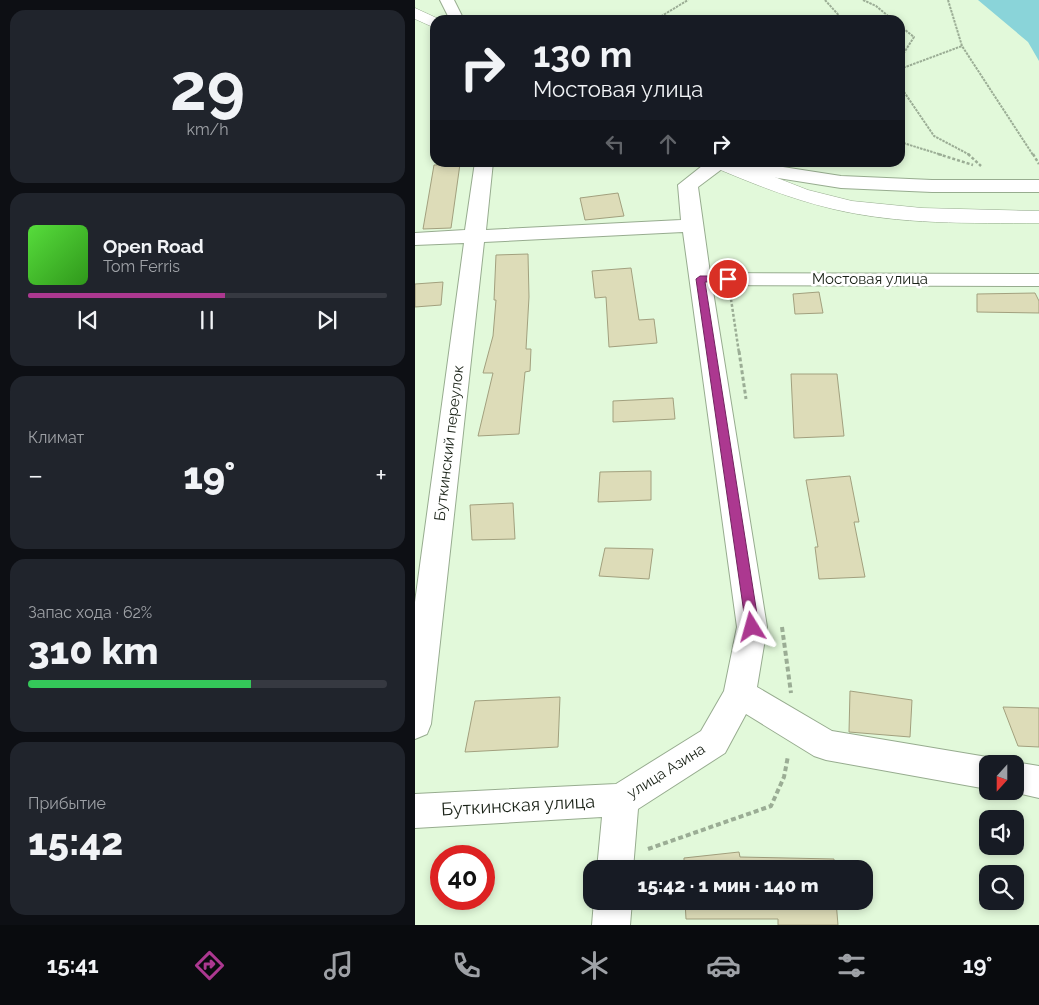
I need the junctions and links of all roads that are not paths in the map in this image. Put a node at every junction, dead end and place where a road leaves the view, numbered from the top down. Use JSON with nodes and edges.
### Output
{"nodes":[{"id":1,"x":447,"y":0,"type":"edge"},
{"id":2,"x":415,"y":13,"type":"edge"},
{"id":3,"x":454,"y":15,"type":"edge"},
{"id":4,"x":430,"y":21,"type":"edge"},
{"id":5,"x":483,"y":167,"type":"edge"},
{"id":6,"x":713,"y":167,"type":"edge"},
{"id":7,"x":729,"y":167,"type":"edge"},
{"id":8,"x":744,"y":167,"type":"edge"},
{"id":9,"x":1039,"y":186,"type":"edge"},
{"id":10,"x":1039,"y":217,"type":"edge"},
{"id":11,"x":692,"y":226,"type":"junction"},
{"id":12,"x":473,"y":238,"type":"junction"},
{"id":13,"x":415,"y":239,"type":"edge"},
{"id":14,"x":700,"y":279,"type":"junction"},
{"id":15,"x":1039,"y":280,"type":"edge"},
{"id":16,"x":740,"y":694,"type":"junction"},
{"id":17,"x":415,"y":724,"type":"edge"},
{"id":18,"x":979,"y":772,"type":"edge"},
{"id":19,"x":1024,"y":780,"type":"edge"},
{"id":20,"x":1039,"y":782,"type":"edge"},
{"id":21,"x":621,"y":800,"type":"junction"},
{"id":22,"x":415,"y":811,"type":"edge"},
{"id":23,"x":616,"y":860,"type":"edge"},
{"id":24,"x":612,"y":910,"type":"edge"},
{"id":25,"x":611,"y":925,"type":"edge"}],
"edges":[{"from":1,"to":3,"type":"street"},
{"from":2,"to":4,"type":"main road"},
{"from":5,"to":12,"type":"street","name":"Буткинский переулок"},
{"from":6,"to":11,"type":"street","name":"улица Азина"},
{"from":7,"to":10,"type":"main road"},
{"from":8,"to":9,"type":"street"},
{"from":11,"to":12,"type":"street"},
{"from":11,"to":14,"type":"street","name":"улица Азина"},
{"from":12,"to":13,"type":"street"},
{"from":12,"to":17,"type":"street","name":"Буткинский переулок"},
{"from":14,"to":15,"type":"street","name":"Мостовая улица"},
{"from":14,"to":16,"type":"street","name":"улица Азина"},
{"from":16,"to":18,"type":"street"},
{"from":16,"to":21,"type":"street","name":"улица Азина"},
{"from":19,"to":20,"type":"street"},
{"from":21,"to":22,"type":"street","name":"Буткинская улица"},
{"from":21,"to":23,"type":"street","name":"улица Азина"},
{"from":24,"to":25,"type":"street"}]}
